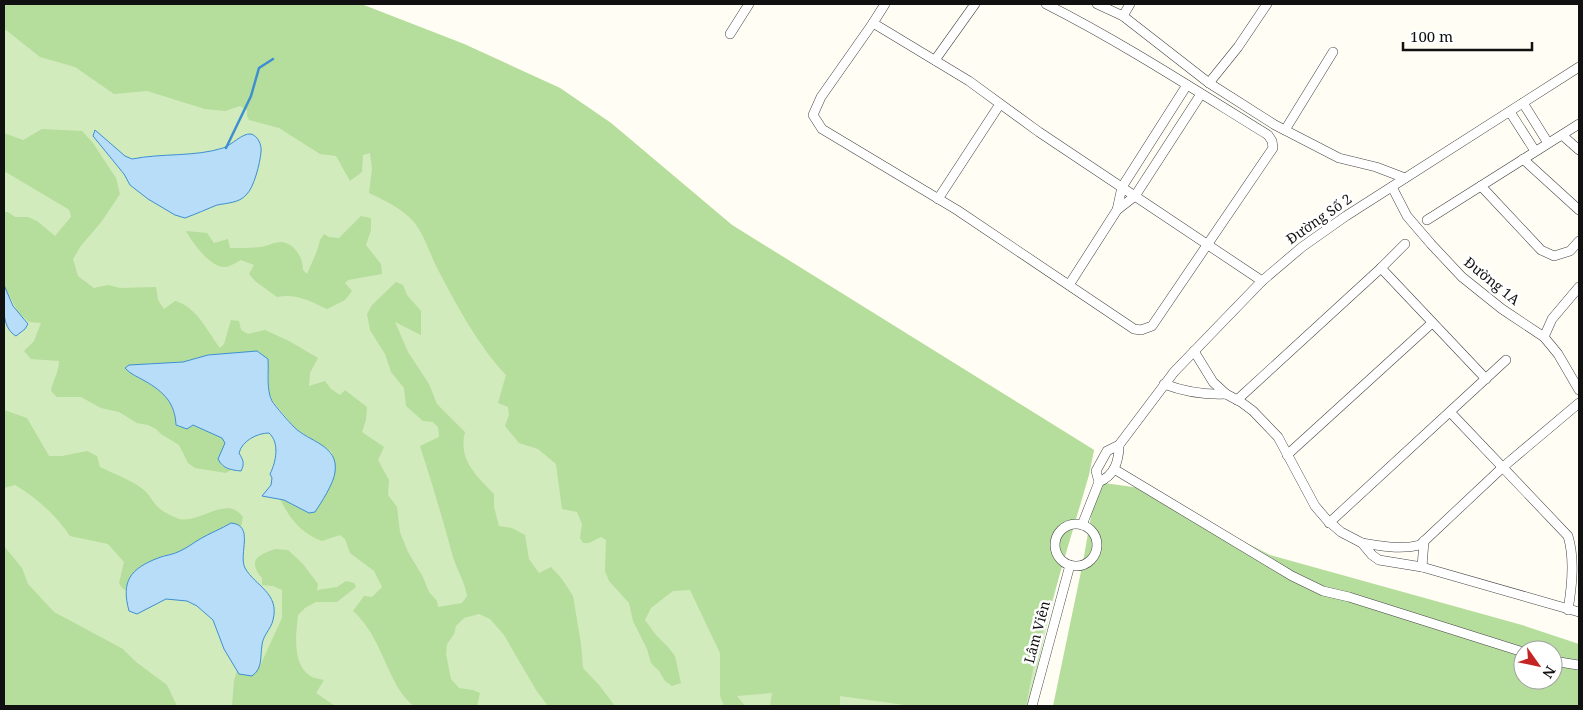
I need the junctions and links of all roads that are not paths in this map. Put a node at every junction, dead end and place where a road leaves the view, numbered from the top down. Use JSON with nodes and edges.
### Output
{"nodes":[{"id":1,"x":749,"y":4,"type":"edge"},
{"id":2,"x":885,"y":4,"type":"edge"},
{"id":3,"x":975,"y":4,"type":"edge"},
{"id":4,"x":1046,"y":4,"type":"edge"},
{"id":5,"x":1097,"y":4,"type":"edge"},
{"id":6,"x":1130,"y":4,"type":"edge"},
{"id":7,"x":1267,"y":4,"type":"edge"},
{"id":8,"x":1123,"y":16,"type":"junction"},
{"id":9,"x":873,"y":23,"type":"junction"},
{"id":10,"x":730,"y":34,"type":"dead end"},
{"id":11,"x":1333,"y":52,"type":"dead end"},
{"id":12,"x":935,"y":60,"type":"junction"},
{"id":13,"x":1579,"y":67,"type":"edge"},
{"id":14,"x":1209,"y":83,"type":"junction"},
{"id":15,"x":1188,"y":85,"type":"junction"},
{"id":16,"x":1201,"y":94,"type":"junction"},
{"id":17,"x":1522,"y":103,"type":"junction"},
{"id":18,"x":1000,"y":104,"type":"junction"},
{"id":19,"x":1510,"y":112,"type":"junction"},
{"id":20,"x":1579,"y":124,"type":"edge"},
{"id":21,"x":1285,"y":130,"type":"junction"},
{"id":22,"x":1562,"y":135,"type":"junction"},
{"id":23,"x":1548,"y":143,"type":"junction"},
{"id":24,"x":1579,"y":150,"type":"edge"},
{"id":25,"x":1535,"y":151,"type":"junction"},
{"id":26,"x":1524,"y":159,"type":"junction"},
{"id":27,"x":1405,"y":178,"type":"junction"},
{"id":28,"x":1481,"y":186,"type":"junction"},
{"id":29,"x":1122,"y":187,"type":"junction"},
{"id":30,"x":1392,"y":187,"type":"junction"},
{"id":31,"x":1135,"y":196,"type":"junction"},
{"id":32,"x":938,"y":198,"type":"junction"},
{"id":33,"x":1117,"y":210,"type":"junction"},
{"id":34,"x":1579,"y":210,"type":"edge"},
{"id":35,"x":1427,"y":220,"type":"dead end"},
{"id":36,"x":1579,"y":241,"type":"edge"},
{"id":37,"x":1207,"y":244,"type":"junction"},
{"id":38,"x":1404,"y":244,"type":"dead end"},
{"id":39,"x":1381,"y":268,"type":"junction"},
{"id":40,"x":1262,"y":280,"type":"junction"},
{"id":41,"x":1069,"y":285,"type":"junction"},
{"id":42,"x":1579,"y":287,"type":"edge"},
{"id":43,"x":1432,"y":323,"type":"junction"},
{"id":44,"x":1544,"y":337,"type":"junction"},
{"id":45,"x":1194,"y":352,"type":"junction"},
{"id":46,"x":1506,"y":360,"type":"dead end"},
{"id":47,"x":1486,"y":379,"type":"junction"},
{"id":48,"x":1164,"y":384,"type":"junction"},
{"id":49,"x":1579,"y":390,"type":"edge"},
{"id":50,"x":1226,"y":394,"type":"junction"},
{"id":51,"x":1238,"y":400,"type":"junction"},
{"id":52,"x":1579,"y":403,"type":"edge"},
{"id":53,"x":1450,"y":412,"type":"junction"},
{"id":54,"x":1119,"y":445,"type":"junction"},
{"id":55,"x":1287,"y":455,"type":"junction"},
{"id":56,"x":1503,"y":467,"type":"junction"},
{"id":57,"x":1114,"y":469,"type":"junction"},
{"id":58,"x":1099,"y":482,"type":"junction"},
{"id":59,"x":1329,"y":523,"type":"junction"},
{"id":60,"x":1082,"y":525,"type":"junction"},
{"id":61,"x":1424,"y":541,"type":"junction"},
{"id":62,"x":1362,"y":543,"type":"junction"},
{"id":63,"x":1070,"y":565,"type":"junction"},
{"id":64,"x":1422,"y":567,"type":"junction"},
{"id":65,"x":1568,"y":610,"type":"junction"},
{"id":66,"x":1579,"y":612,"type":"edge"},
{"id":67,"x":1513,"y":649,"type":"edge"},
{"id":68,"x":1563,"y":662,"type":"edge"},
{"id":69,"x":1578,"y":665,"type":"dead end"},
{"id":70,"x":1032,"y":706,"type":"edge"}],
"edges":[{"from":1,"to":10,"type":"street"},
{"from":2,"to":9,"type":"street"},
{"from":3,"to":12,"type":"street"},
{"from":4,"to":15,"type":"street"},
{"from":5,"to":8,"type":"street"},
{"from":6,"to":8,"type":"street"},
{"from":7,"to":14,"type":"street"},
{"from":8,"to":14,"type":"street"},
{"from":9,"to":12,"type":"street"},
{"from":9,"to":32,"type":"street"},
{"from":11,"to":21,"type":"street"},
{"from":12,"to":18,"type":"street"},
{"from":13,"to":17,"type":"street","name":"Đường Số 2"},
{"from":14,"to":21,"type":"street"},
{"from":15,"to":16,"type":"street"},
{"from":15,"to":29,"type":"street"},
{"from":16,"to":31,"type":"street"},
{"from":16,"to":37,"type":"street"},
{"from":17,"to":19,"type":"street","name":"Đường Số 2"},
{"from":17,"to":23,"type":"street"},
{"from":18,"to":29,"type":"street"},
{"from":18,"to":32,"type":"street"},
{"from":19,"to":25,"type":"street"},
{"from":19,"to":27,"type":"street","name":"Đường Số 2"},
{"from":20,"to":22,"type":"street"},
{"from":21,"to":27,"type":"street"},
{"from":22,"to":23,"type":"street"},
{"from":22,"to":24,"type":"street"},
{"from":23,"to":25,"type":"street"},
{"from":25,"to":26,"type":"street"},
{"from":26,"to":28,"type":"street"},
{"from":26,"to":34,"type":"street"},
{"from":27,"to":30,"type":"street","name":"Đường Số 2"},
{"from":28,"to":35,"type":"street"},
{"from":28,"to":36,"type":"street"},
{"from":29,"to":31,"type":"street"},
{"from":29,"to":33,"type":"street"},
{"from":30,"to":40,"type":"street","name":"Đường Số 2"},
{"from":30,"to":44,"type":"street","name":"Đường 1A"},
{"from":31,"to":33,"type":"street"},
{"from":31,"to":37,"type":"street"},
{"from":32,"to":41,"type":"street"},
{"from":33,"to":41,"type":"street"},
{"from":37,"to":40,"type":"street"},
{"from":37,"to":41,"type":"street"},
{"from":38,"to":39,"type":"street"},
{"from":39,"to":43,"type":"street"},
{"from":39,"to":51,"type":"street"},
{"from":40,"to":45,"type":"street","name":"Đường Số 2"},
{"from":42,"to":44,"type":"street"},
{"from":43,"to":47,"type":"street"},
{"from":43,"to":55,"type":"street"},
{"from":44,"to":49,"type":"street","name":"Đường 1A"},
{"from":45,"to":48,"type":"street","name":"Đường Số 2"},
{"from":45,"to":50,"type":"street"},
{"from":46,"to":47,"type":"street"},
{"from":47,"to":53,"type":"street"},
{"from":48,"to":50,"type":"street"},
{"from":48,"to":54,"type":"street","name":"Đường Số 2"},
{"from":50,"to":51,"type":"street"},
{"from":51,"to":55,"type":"street"},
{"from":52,"to":56,"type":"street"},
{"from":53,"to":56,"type":"street"},
{"from":53,"to":59,"type":"street"},
{"from":54,"to":57,"type":"street"},
{"from":54,"to":58,"type":"street"},
{"from":55,"to":59,"type":"street"},
{"from":56,"to":61,"type":"street"},
{"from":56,"to":65,"type":"street"},
{"from":57,"to":58,"type":"street"},
{"from":57,"to":67,"type":"street"},
{"from":58,"to":60,"type":"street"},
{"from":59,"to":62,"type":"street"},
{"from":60,"to":63,"type":"street"},
{"from":60,"to":63,"type":"street"},
{"from":61,"to":62,"type":"street"},
{"from":61,"to":64,"type":"street"},
{"from":62,"to":64,"type":"street"},
{"from":63,"to":70,"type":"street","name":"Lâm Viên"},
{"from":64,"to":65,"type":"street"},
{"from":65,"to":66,"type":"street"},
{"from":68,"to":69,"type":"street"}]}
